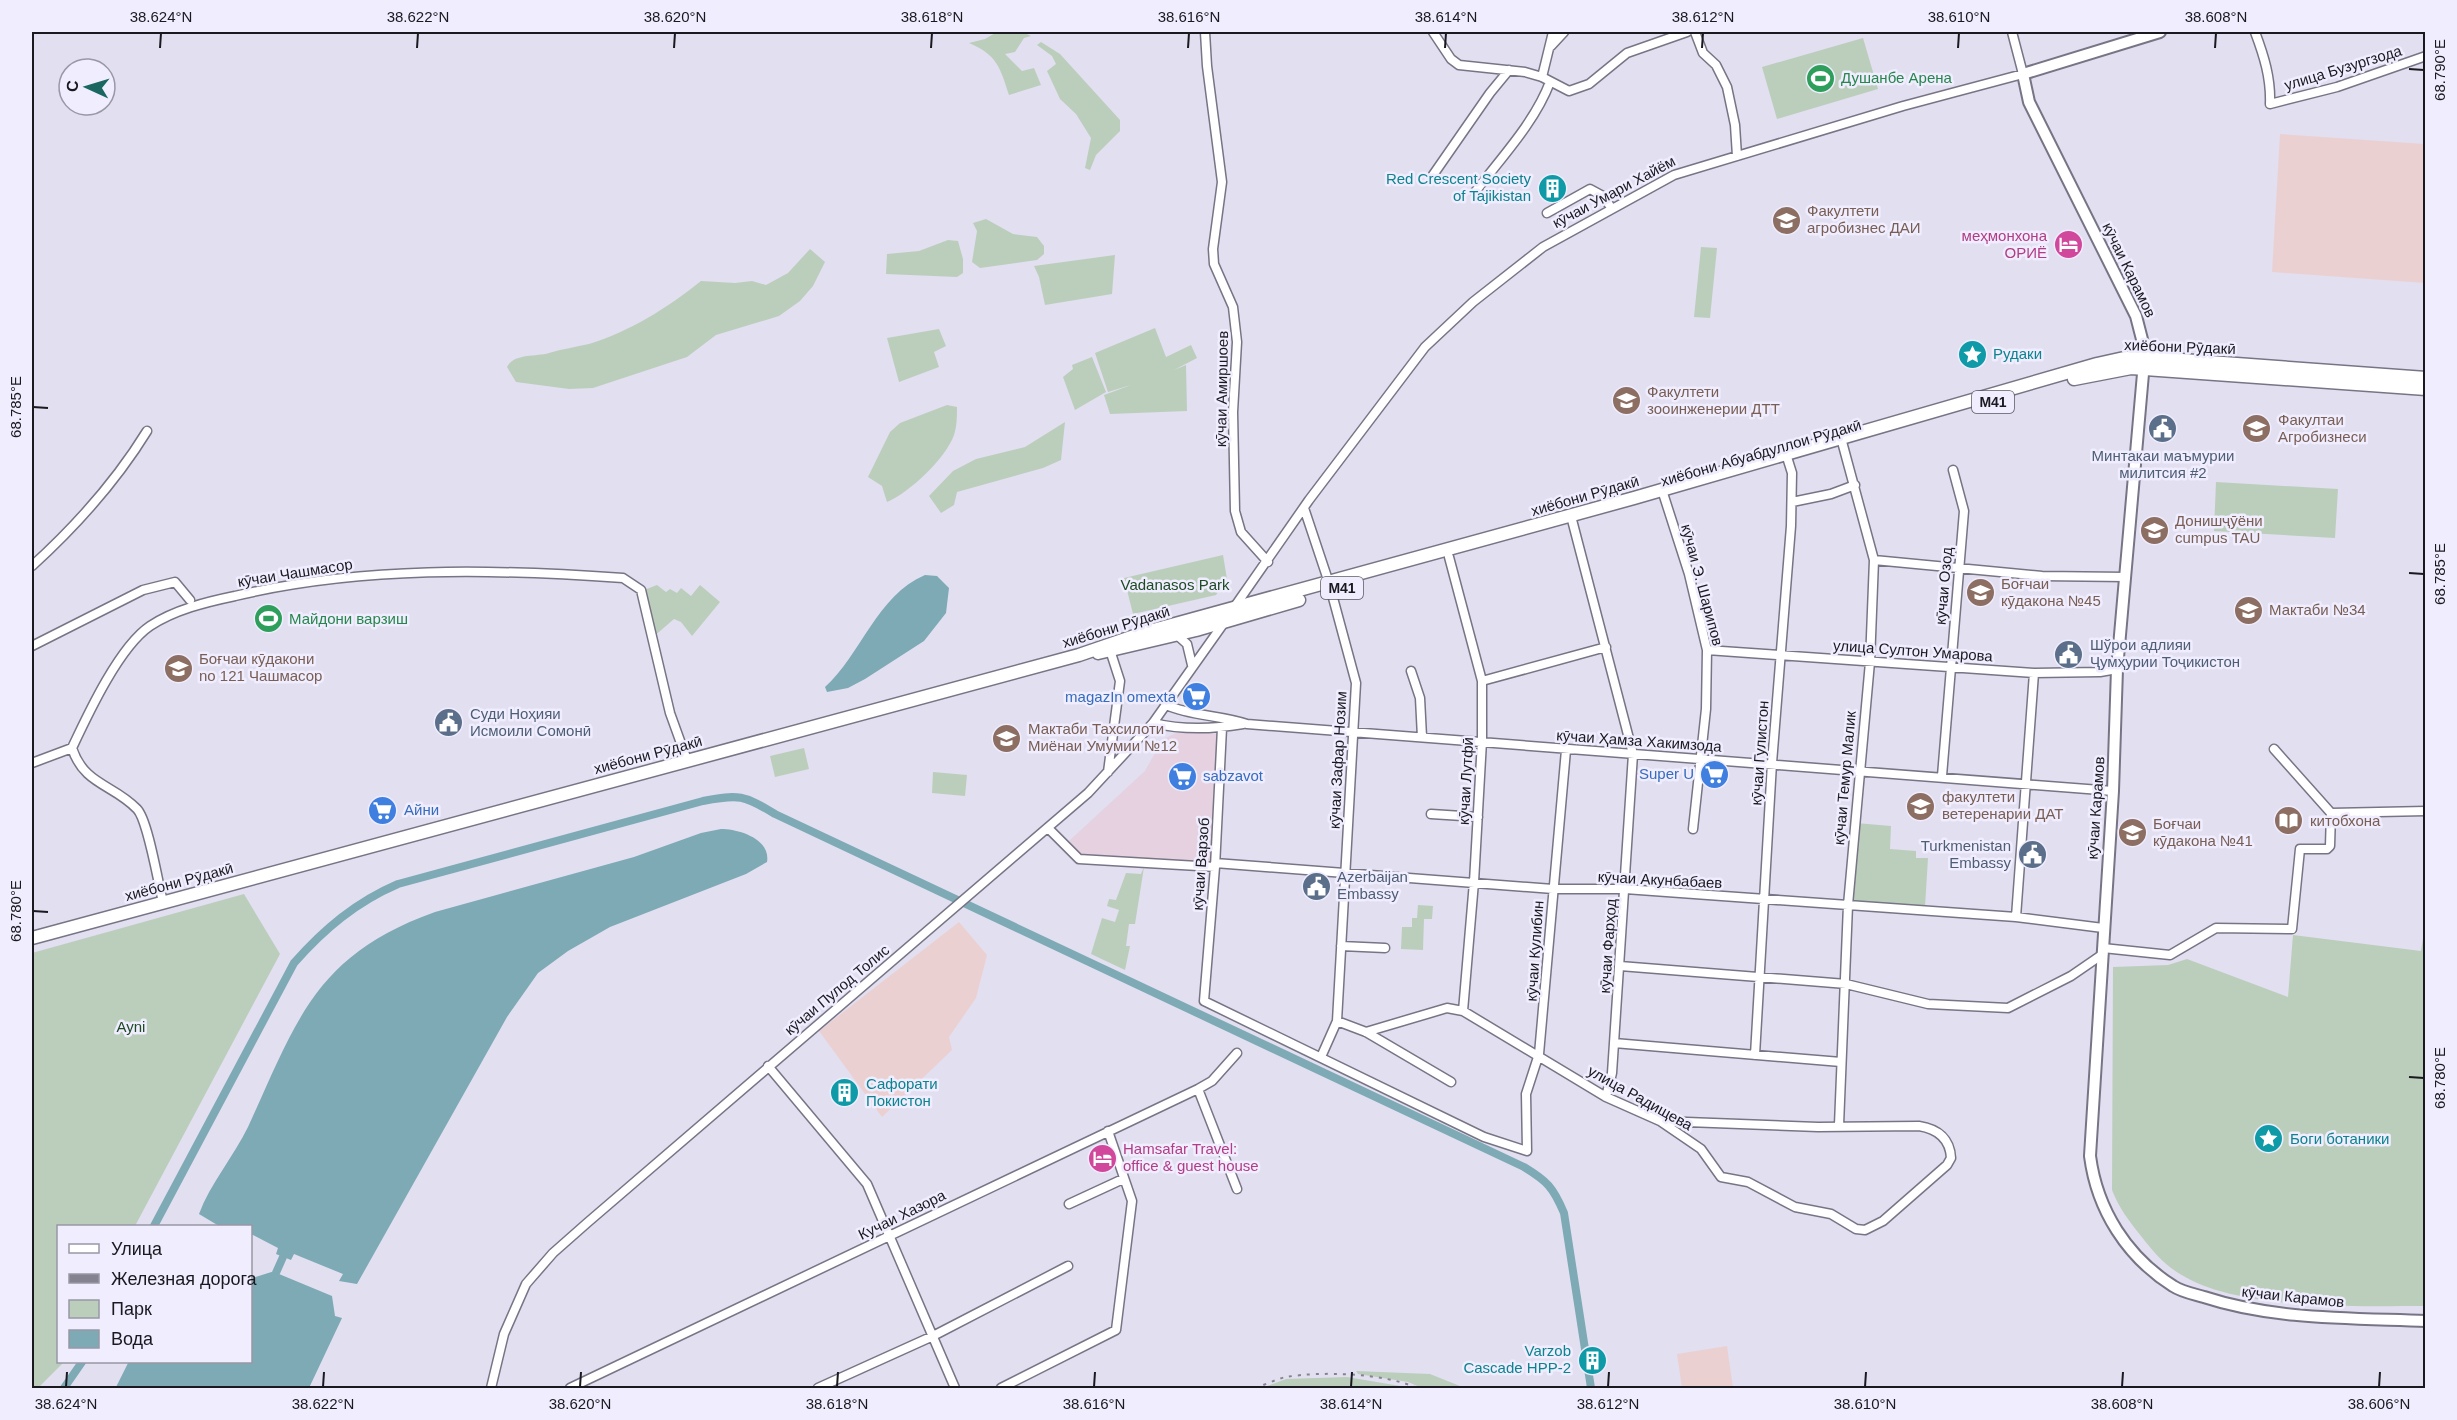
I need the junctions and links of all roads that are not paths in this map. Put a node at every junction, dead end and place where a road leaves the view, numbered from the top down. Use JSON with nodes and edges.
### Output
{"nodes":[{"id":1,"x":1205,"y":32,"type":"edge"},
{"id":2,"x":1433,"y":32,"type":"edge"},
{"id":3,"x":1553,"y":32,"type":"edge"},
{"id":4,"x":1564,"y":32,"type":"edge"},
{"id":5,"x":1687,"y":32,"type":"edge"},
{"id":6,"x":1695,"y":32,"type":"edge"},
{"id":7,"x":2012,"y":32,"type":"edge"},
{"id":8,"x":2160,"y":32,"type":"edge"},
{"id":9,"x":2255,"y":32,"type":"edge"},
{"id":10,"x":1548,"y":51,"type":"junction"},
{"id":11,"x":2426,"y":56,"type":"edge"},
{"id":12,"x":1509,"y":70,"type":"junction"},
{"id":13,"x":2024,"y":74,"type":"junction"},
{"id":14,"x":1546,"y":79,"type":"junction"},
{"id":15,"x":1737,"y":156,"type":"junction"},
{"id":16,"x":1433,"y":175,"type":"dead end"},
{"id":17,"x":1475,"y":192,"type":"dead end"},
{"id":18,"x":1612,"y":209,"type":"junction"},
{"id":19,"x":1546,"y":213,"type":"dead end"},
{"id":20,"x":2145,"y":363,"type":"junction"},
{"id":21,"x":2426,"y":378,"type":"edge"},
{"id":22,"x":2357,"y":379,"type":"junction"},
{"id":23,"x":2426,"y":389,"type":"edge"},
{"id":24,"x":147,"y":431,"type":"dead end"},
{"id":25,"x":1842,"y":442,"type":"junction"},
{"id":26,"x":1787,"y":458,"type":"junction"},
{"id":27,"x":1953,"y":470,"type":"dead end"},
{"id":28,"x":1855,"y":485,"type":"junction"},
{"id":29,"x":1663,"y":493,"type":"junction"},
{"id":30,"x":1792,"y":502,"type":"junction"},
{"id":31,"x":1304,"y":508,"type":"junction"},
{"id":32,"x":1572,"y":519,"type":"junction"},
{"id":33,"x":1528,"y":532,"type":"junction"},
{"id":34,"x":1449,"y":557,"type":"junction"},
{"id":35,"x":1874,"y":560,"type":"junction"},
{"id":36,"x":1268,"y":562,"type":"junction"},
{"id":37,"x":32,"y":566,"type":"edge"},
{"id":38,"x":1960,"y":567,"type":"junction"},
{"id":39,"x":2126,"y":577,"type":"junction"},
{"id":40,"x":1330,"y":587,"type":"junction"},
{"id":41,"x":190,"y":600,"type":"dead end"},
{"id":42,"x":1233,"y":609,"type":"junction"},
{"id":43,"x":1225,"y":622,"type":"junction"},
{"id":44,"x":1177,"y":635,"type":"junction"},
{"id":45,"x":32,"y":646,"type":"edge"},
{"id":46,"x":1109,"y":647,"type":"junction"},
{"id":47,"x":1606,"y":647,"type":"junction"},
{"id":48,"x":1707,"y":650,"type":"junction"},
{"id":49,"x":1079,"y":655,"type":"joint"},
{"id":50,"x":1781,"y":655,"type":"junction"},
{"id":51,"x":1870,"y":662,"type":"junction"},
{"id":52,"x":1192,"y":665,"type":"junction"},
{"id":53,"x":1951,"y":668,"type":"junction"},
{"id":54,"x":2117,"y":669,"type":"junction"},
{"id":55,"x":1411,"y":671,"type":"dead end"},
{"id":56,"x":2034,"y":673,"type":"junction"},
{"id":57,"x":1482,"y":681,"type":"junction"},
{"id":58,"x":1166,"y":705,"type":"junction"},
{"id":59,"x":1153,"y":723,"type":"junction"},
{"id":60,"x":1247,"y":724,"type":"junction"},
{"id":61,"x":1222,"y":728,"type":"junction"},
{"id":62,"x":1353,"y":732,"type":"junction"},
{"id":63,"x":1422,"y":737,"type":"junction"},
{"id":64,"x":1482,"y":741,"type":"junction"},
{"id":65,"x":72,"y":748,"type":"junction"},
{"id":66,"x":2274,"y":749,"type":"dead end"},
{"id":67,"x":1566,"y":750,"type":"junction"},
{"id":68,"x":1633,"y":754,"type":"junction"},
{"id":69,"x":1701,"y":759,"type":"junction"},
{"id":70,"x":687,"y":760,"type":"junction"},
{"id":71,"x":32,"y":763,"type":"edge"},
{"id":72,"x":1772,"y":763,"type":"junction"},
{"id":73,"x":1859,"y":770,"type":"junction"},
{"id":74,"x":1108,"y":773,"type":"junction"},
{"id":75,"x":1942,"y":776,"type":"junction"},
{"id":76,"x":2024,"y":784,"type":"junction"},
{"id":77,"x":2113,"y":791,"type":"junction"},
{"id":78,"x":2426,"y":811,"type":"edge"},
{"id":79,"x":2331,"y":813,"type":"junction"},
{"id":80,"x":1431,"y":814,"type":"dead end"},
{"id":81,"x":1478,"y":817,"type":"junction"},
{"id":82,"x":1048,"y":828,"type":"junction"},
{"id":83,"x":1694,"y":829,"type":"dead end"},
{"id":84,"x":1215,"y":865,"type":"junction"},
{"id":85,"x":1345,"y":873,"type":"junction"},
{"id":86,"x":1474,"y":882,"type":"junction"},
{"id":87,"x":1553,"y":889,"type":"junction"},
{"id":88,"x":1625,"y":889,"type":"junction"},
{"id":89,"x":1764,"y":900,"type":"junction"},
{"id":90,"x":163,"y":902,"type":"junction"},
{"id":91,"x":1848,"y":905,"type":"junction"},
{"id":92,"x":2016,"y":917,"type":"junction"},
{"id":93,"x":2103,"y":928,"type":"junction"},
{"id":94,"x":32,"y":938,"type":"edge"},
{"id":95,"x":1341,"y":946,"type":"junction"},
{"id":96,"x":1385,"y":948,"type":"dead end"},
{"id":97,"x":2103,"y":951,"type":"junction"},
{"id":98,"x":1620,"y":966,"type":"junction"},
{"id":99,"x":1760,"y":979,"type":"junction"},
{"id":100,"x":1846,"y":984,"type":"junction"},
{"id":101,"x":1463,"y":1011,"type":"junction"},
{"id":102,"x":1336,"y":1021,"type":"junction"},
{"id":103,"x":1366,"y":1032,"type":"junction"},
{"id":104,"x":1614,"y":1043,"type":"junction"},
{"id":105,"x":1237,"y":1053,"type":"dead end"},
{"id":106,"x":1539,"y":1054,"type":"junction"},
{"id":107,"x":1755,"y":1055,"type":"junction"},
{"id":108,"x":1320,"y":1057,"type":"junction"},
{"id":109,"x":1841,"y":1062,"type":"junction"},
{"id":110,"x":768,"y":1066,"type":"junction"},
{"id":111,"x":1451,"y":1082,"type":"dead end"},
{"id":112,"x":1197,"y":1089,"type":"junction"},
{"id":113,"x":1606,"y":1096,"type":"junction"},
{"id":114,"x":1660,"y":1121,"type":"junction"},
{"id":115,"x":1839,"y":1125,"type":"junction"},
{"id":116,"x":1108,"y":1131,"type":"junction"},
{"id":117,"x":1123,"y":1179,"type":"junction"},
{"id":118,"x":1237,"y":1189,"type":"dead end"},
{"id":119,"x":1069,"y":1204,"type":"dead end"},
{"id":120,"x":890,"y":1237,"type":"junction"},
{"id":121,"x":1068,"y":1266,"type":"dead end"},
{"id":122,"x":2426,"y":1321,"type":"edge"},
{"id":123,"x":933,"y":1336,"type":"junction"},
{"id":124,"x":491,"y":1389,"type":"edge"},
{"id":125,"x":570,"y":1389,"type":"edge"},
{"id":126,"x":818,"y":1389,"type":"edge"},
{"id":127,"x":955,"y":1389,"type":"edge"},
{"id":128,"x":1001,"y":1389,"type":"edge"}],
"edges":[{"from":1,"to":36,"type":"street","name":"кӯчаи Амиршоев"},
{"from":2,"to":12,"type":"street"},
{"from":3,"to":10,"type":"street"},
{"from":4,"to":10,"type":"street"},
{"from":5,"to":14,"type":"street"},
{"from":6,"to":15,"type":"street"},
{"from":7,"to":13,"type":"street"},
{"from":8,"to":13,"type":"main road","name":"кӯчаи Умари Хайём"},
{"from":9,"to":11,"type":"street","name":"улица Бузургзода"},
{"from":10,"to":14,"type":"street"},
{"from":12,"to":14,"type":"street"},
{"from":12,"to":16,"type":"street"},
{"from":13,"to":15,"type":"street","name":"кӯчаи Умари Хайём"},
{"from":13,"to":20,"type":"main road","name":"кӯчаи Карамов"},
{"from":14,"to":17,"type":"street"},
{"from":15,"to":18,"type":"street","name":"кӯчаи Умари Хайём"},
{"from":18,"to":19,"type":"street"},
{"from":18,"to":31,"type":"street","name":"кӯчаи Умари Хайём"},
{"from":20,"to":22,"type":"highway","name":"хиёбони Абуабдуллои Рӯдакӣ","number":"M41"},
{"from":20,"to":25,"type":"highway","name":"хиёбони Абуабдуллои Рӯдакӣ","number":"M41"},
{"from":20,"to":39,"type":"main road","name":"кӯчаи Карамов"},
{"from":21,"to":22,"type":"highway"},
{"from":22,"to":23,"type":"highway","name":"хиёбони Абуабдуллои Рӯдакӣ","number":"M41"},
{"from":24,"to":37,"type":"street"},
{"from":25,"to":26,"type":"highway","name":"хиёбони Абуабдуллои Рӯдакӣ","number":"M41"},
{"from":25,"to":28,"type":"street","name":"кӯчаи Темур Малик"},
{"from":26,"to":29,"type":"highway","name":"хиёбони Абуабдуллои Рӯдакӣ","number":"M41"},
{"from":26,"to":30,"type":"street","name":"кӯчаи Гулистон"},
{"from":27,"to":38,"type":"street","name":"кӯчаи Озод"},
{"from":28,"to":30,"type":"street"},
{"from":28,"to":35,"type":"street","name":"кӯчаи Темур Малик"},
{"from":29,"to":32,"type":"highway","name":"хиёбони Абуабдуллои Рӯдакӣ","number":"M41"},
{"from":29,"to":48,"type":"street","name":"кӯчаи Э. Шарипов"},
{"from":30,"to":50,"type":"street","name":"кӯчаи Гулистон"},
{"from":31,"to":36,"type":"street","name":"кӯчаи Умари Хайём"},
{"from":31,"to":40,"type":"street","name":"кӯчаи Зафар Нозим"},
{"from":32,"to":33,"type":"highway","name":"хиёбони Абуабдуллои Рӯдакӣ","number":"M41"},
{"from":32,"to":47,"type":"street","name":"кӯчаи Фарҳод"},
{"from":33,"to":34,"type":"highway","name":"хиёбони Абуабдуллои Рӯдакӣ","number":"M41"},
{"from":33,"to":40,"type":"highway","name":"хиёбони Рӯдакӣ"},
{"from":34,"to":40,"type":"highway","name":"хиёбони Абуабдуллои Рӯдакӣ","number":"M41"},
{"from":34,"to":57,"type":"street","name":"кӯчаи Лутфӣ"},
{"from":35,"to":38,"type":"street"},
{"from":35,"to":51,"type":"street","name":"кӯчаи Темур Малик"},
{"from":36,"to":42,"type":"street","name":"кӯчаи Умари Хайём"},
{"from":38,"to":39,"type":"street"},
{"from":38,"to":53,"type":"street","name":"кӯчаи Озод"},
{"from":39,"to":54,"type":"main road","name":"кӯчаи Карамов"},
{"from":40,"to":42,"type":"highway","name":"хиёбони Рӯдакӣ"},
{"from":40,"to":43,"type":"highway","name":"хиёбони Абуабдуллои Рӯдакӣ","number":"M41"},
{"from":40,"to":62,"type":"street","name":"кӯчаи Зафар Нозим"},
{"from":41,"to":45,"type":"street"},
{"from":42,"to":43,"type":"street","name":"кӯчаи Умари Хайём"},
{"from":42,"to":46,"type":"highway","name":"хиёбони Рӯдакӣ"},
{"from":43,"to":44,"type":"highway","name":"хиёбони Абуабдуллои Рӯдакӣ","number":"M41"},
{"from":43,"to":52,"type":"street","name":"кӯчаи Пулод Толис"},
{"from":44,"to":46,"type":"highway","name":"хиёбони Абуабдуллои Рӯдакӣ","number":"M41"},
{"from":44,"to":52,"type":"street"},
{"from":46,"to":49,"type":"highway","name":"хиёбони Абуабдуллои Рӯдакӣ","number":"M41"},
{"from":46,"to":74,"type":"street"},
{"from":47,"to":57,"type":"street"},
{"from":47,"to":68,"type":"street","name":"кӯчаи Фарҳод"},
{"from":48,"to":50,"type":"street","name":"улица Султон Умарова"},
{"from":48,"to":69,"type":"street","name":"кӯчаи Э. Шарипов"},
{"from":49,"to":70,"type":"highway","name":"хиёбони Рӯдакӣ"},
{"from":50,"to":51,"type":"street","name":"улица Султон Умарова"},
{"from":50,"to":72,"type":"street","name":"кӯчаи Гулистон"},
{"from":51,"to":53,"type":"street","name":"улица Султон Умарова"},
{"from":51,"to":73,"type":"street","name":"кӯчаи Темур Малик"},
{"from":52,"to":58,"type":"street","name":"кӯчаи Пулод Толис"},
{"from":53,"to":56,"type":"street","name":"улица Султон Умарова"},
{"from":53,"to":75,"type":"street","name":"кӯчаи Озод"},
{"from":54,"to":56,"type":"street","name":"улица Султон Умарова"},
{"from":54,"to":77,"type":"main road","name":"кӯчаи Карамов"},
{"from":55,"to":63,"type":"street"},
{"from":56,"to":76,"type":"street"},
{"from":57,"to":64,"type":"street","name":"кӯчаи Лутфӣ"},
{"from":58,"to":59,"type":"street","name":"кӯчаи Пулод Толис"},
{"from":58,"to":60,"type":"street","name":"кӯчаи Ҳамза Хакимзода"},
{"from":59,"to":61,"type":"street"},
{"from":59,"to":74,"type":"street","name":"кӯчаи Пулод Толис"},
{"from":60,"to":61,"type":"street"},
{"from":60,"to":62,"type":"street","name":"кӯчаи Ҳамза Хакимзода"},
{"from":61,"to":84,"type":"street","name":"кӯчаи Варзоб"},
{"from":62,"to":63,"type":"street","name":"кӯчаи Ҳамза Хакимзода"},
{"from":62,"to":85,"type":"street","name":"кӯчаи Зафар Нозим"},
{"from":63,"to":64,"type":"street","name":"кӯчаи Ҳамза Хакимзода"},
{"from":64,"to":67,"type":"street","name":"кӯчаи Ҳамза Хакимзода"},
{"from":64,"to":81,"type":"street","name":"кӯчаи Лутфӣ"},
{"from":65,"to":70,"type":"street","name":"кӯчаи Чашмасор"},
{"from":65,"to":71,"type":"street"},
{"from":65,"to":90,"type":"street"},
{"from":66,"to":79,"type":"street"},
{"from":67,"to":68,"type":"street","name":"кӯчаи Ҳамза Хакимзода"},
{"from":67,"to":87,"type":"street","name":"кӯчаи Кулибин"},
{"from":68,"to":69,"type":"street","name":"кӯчаи Ҳамза Хакимзода"},
{"from":68,"to":88,"type":"street","name":"кӯчаи Фарҳод"},
{"from":69,"to":72,"type":"street","name":"кӯчаи Ҳамза Хакимзода"},
{"from":69,"to":83,"type":"street","name":"кӯчаи Э. Шарипов"},
{"from":70,"to":90,"type":"highway","name":"хиёбони Рӯдакӣ"},
{"from":72,"to":73,"type":"street","name":"кӯчаи Ҳамза Хакимзода"},
{"from":72,"to":89,"type":"street","name":"кӯчаи Гулистон"},
{"from":73,"to":75,"type":"street","name":"кӯчаи Ҳамза Хакимзода"},
{"from":73,"to":91,"type":"street","name":"кӯчаи Темур Малик"},
{"from":74,"to":82,"type":"street","name":"кӯчаи Пулод Толис"},
{"from":75,"to":76,"type":"street","name":"кӯчаи Ҳамза Хакимзода"},
{"from":76,"to":77,"type":"street","name":"кӯчаи Ҳамза Хакимзода"},
{"from":76,"to":92,"type":"street"},
{"from":77,"to":93,"type":"main road","name":"кӯчаи Карамов"},
{"from":78,"to":79,"type":"street"},
{"from":79,"to":97,"type":"street"},
{"from":80,"to":81,"type":"street"},
{"from":81,"to":86,"type":"street","name":"кӯчаи Лутфӣ"},
{"from":82,"to":84,"type":"street","name":"кӯчаи Акунбабаев"},
{"from":82,"to":110,"type":"street","name":"кӯчаи Пулод Толис"},
{"from":84,"to":85,"type":"street","name":"кӯчаи Акунбабаев"},
{"from":84,"to":108,"type":"street","name":"кӯчаи Варзоб"},
{"from":85,"to":86,"type":"street","name":"кӯчаи Акунбабаев"},
{"from":85,"to":95,"type":"street","name":"кӯчаи Зафар Нозим"},
{"from":86,"to":87,"type":"street","name":"кӯчаи Акунбабаев"},
{"from":86,"to":101,"type":"street","name":"кӯчаи Лутфӣ"},
{"from":87,"to":88,"type":"street","name":"кӯчаи Акунбабаев"},
{"from":87,"to":106,"type":"street","name":"кӯчаи Кулибин"},
{"from":88,"to":89,"type":"street","name":"кӯчаи Акунбабаев"},
{"from":88,"to":98,"type":"street","name":"кӯчаи Фарҳод"},
{"from":89,"to":91,"type":"street","name":"кӯчаи Акунбабаев"},
{"from":89,"to":99,"type":"street","name":"кӯчаи Гулистон"},
{"from":90,"to":94,"type":"highway","name":"хиёбони Рӯдакӣ"},
{"from":91,"to":92,"type":"street","name":"кӯчаи Акунбабаев"},
{"from":91,"to":100,"type":"street","name":"кӯчаи Темур Малик"},
{"from":92,"to":93,"type":"street","name":"кӯчаи Акунбабаев"},
{"from":93,"to":97,"type":"main road","name":"кӯчаи Карамов"},
{"from":95,"to":96,"type":"street"},
{"from":95,"to":102,"type":"street","name":"кӯчаи Зафар Нозим"},
{"from":97,"to":100,"type":"street"},
{"from":97,"to":122,"type":"main road","name":"кӯчаи Карамов"},
{"from":98,"to":99,"type":"street"},
{"from":98,"to":104,"type":"street","name":"кӯчаи Фарҳод"},
{"from":99,"to":100,"type":"street"},
{"from":99,"to":107,"type":"street","name":"кӯчаи Гулистон"},
{"from":100,"to":109,"type":"street","name":"кӯчаи Темур Малик"},
{"from":101,"to":103,"type":"street"},
{"from":101,"to":106,"type":"street","name":"улица Радищева"},
{"from":102,"to":103,"type":"street"},
{"from":102,"to":108,"type":"street"},
{"from":103,"to":111,"type":"street"},
{"from":104,"to":107,"type":"street"},
{"from":104,"to":113,"type":"street","name":"кӯчаи Фарҳод"},
{"from":105,"to":112,"type":"street","name":"Кучаи Хазора"},
{"from":106,"to":108,"type":"street","name":"кӯчаи Кулибин"},
{"from":106,"to":113,"type":"street","name":"улица Радищева"},
{"from":107,"to":109,"type":"street"},
{"from":109,"to":115,"type":"street","name":"кӯчаи Темур Малик"},
{"from":110,"to":120,"type":"street"},
{"from":110,"to":124,"type":"street","name":"кӯчаи Пулод Толис"},
{"from":112,"to":116,"type":"street","name":"Кучаи Хазора"},
{"from":112,"to":118,"type":"street"},
{"from":113,"to":114,"type":"street","name":"улица Радищева"},
{"from":114,"to":115,"type":"street"},
{"from":114,"to":115,"type":"street","name":"улица Радищева"},
{"from":116,"to":117,"type":"street"},
{"from":116,"to":120,"type":"street","name":"Кучаи Хазора"},
{"from":117,"to":119,"type":"street"},
{"from":117,"to":128,"type":"street"},
{"from":120,"to":123,"type":"street"},
{"from":120,"to":125,"type":"street","name":"Кучаи Хазора"},
{"from":121,"to":123,"type":"street"},
{"from":123,"to":126,"type":"street"},
{"from":123,"to":127,"type":"street"}]}
